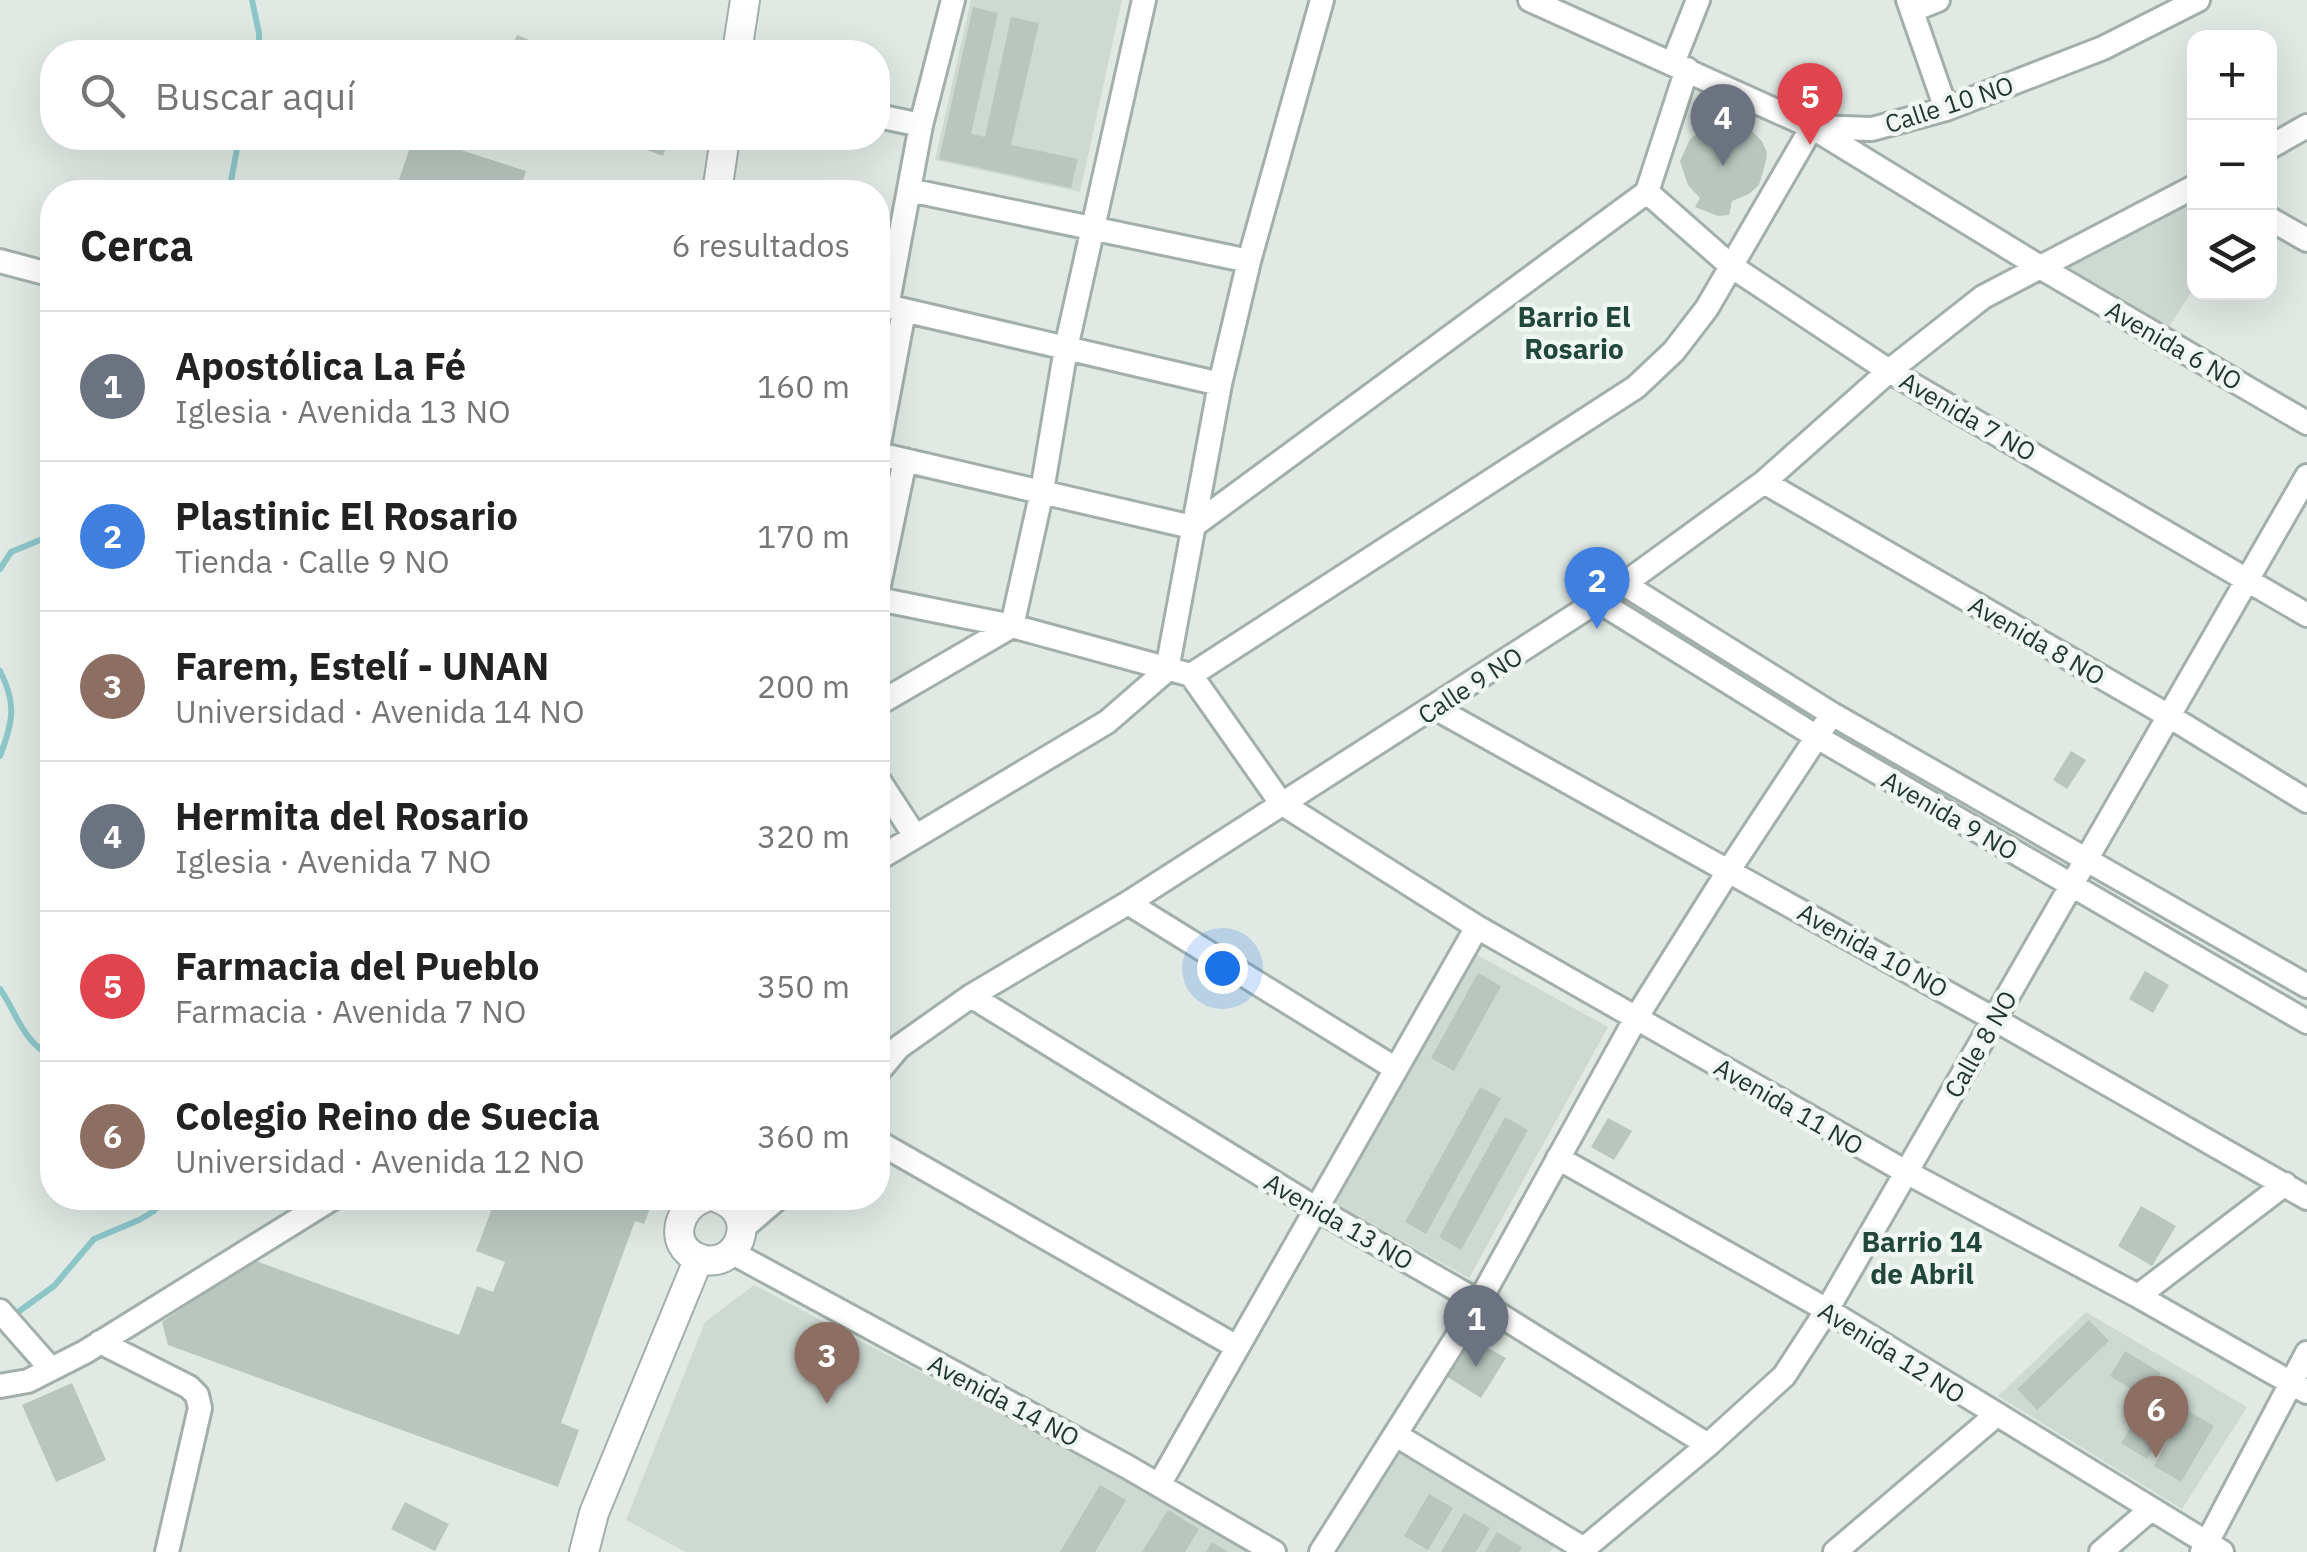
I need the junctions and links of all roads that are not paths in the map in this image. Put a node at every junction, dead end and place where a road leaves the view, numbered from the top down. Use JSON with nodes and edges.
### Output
{"nodes":[{"id":1,"x":745,"y":0,"type":"edge"},
{"id":2,"x":952,"y":0,"type":"edge"},
{"id":3,"x":1144,"y":0,"type":"edge"},
{"id":4,"x":1322,"y":0,"type":"edge"},
{"id":5,"x":1530,"y":0,"type":"edge"},
{"id":6,"x":1698,"y":0,"type":"edge"},
{"id":7,"x":1938,"y":0,"type":"edge"},
{"id":8,"x":2198,"y":0,"type":"edge"},
{"id":9,"x":1910,"y":5,"type":"edge"},
{"id":10,"x":739,"y":40,"type":"edge"},
{"id":11,"x":1680,"y":66,"type":"junction"},
{"id":12,"x":1946,"y":109,"type":"junction"},
{"id":13,"x":890,"y":119,"type":"edge"},
{"id":14,"x":921,"y":125,"type":"junction"},
{"id":15,"x":2307,"y":126,"type":"edge"},
{"id":16,"x":1812,"y":127,"type":"junction"},
{"id":17,"x":2277,"y":143,"type":"edge"},
{"id":18,"x":723,"y":150,"type":"edge"},
{"id":19,"x":720,"y":180,"type":"edge"},
{"id":20,"x":909,"y":190,"type":"junction"},
{"id":21,"x":2187,"y":191,"type":"edge"},
{"id":22,"x":1647,"y":192,"type":"junction"},
{"id":23,"x":2277,"y":223,"type":"edge"},
{"id":24,"x":1094,"y":227,"type":"junction"},
{"id":25,"x":2307,"y":240,"type":"edge"},
{"id":26,"x":0,"y":261,"type":"edge"},
{"id":27,"x":1249,"y":261,"type":"junction"},
{"id":28,"x":1732,"y":266,"type":"junction"},
{"id":29,"x":2040,"y":267,"type":"junction"},
{"id":30,"x":40,"y":272,"type":"edge"},
{"id":31,"x":890,"y":307,"type":"edge"},
{"id":32,"x":1066,"y":348,"type":"junction"},
{"id":33,"x":1889,"y":371,"type":"junction"},
{"id":34,"x":1220,"y":384,"type":"junction"},
{"id":35,"x":2307,"y":423,"type":"edge"},
{"id":36,"x":890,"y":455,"type":"edge"},
{"id":37,"x":906,"y":460,"type":"junction"},
{"id":38,"x":2307,"y":476,"type":"edge"},
{"id":39,"x":1764,"y":482,"type":"junction"},
{"id":40,"x":1042,"y":491,"type":"junction"},
{"id":41,"x":1192,"y":527,"type":"junction"},
{"id":42,"x":890,"y":534,"type":"edge"},
{"id":43,"x":2248,"y":578,"type":"junction"},
{"id":44,"x":1624,"y":584,"type":"junction"},
{"id":45,"x":890,"y":601,"type":"edge"},
{"id":46,"x":1598,"y":601,"type":"junction"},
{"id":47,"x":2307,"y":615,"type":"edge"},
{"id":48,"x":1012,"y":626,"type":"junction"},
{"id":49,"x":1167,"y":670,"type":"junction"},
{"id":50,"x":1190,"y":676,"type":"junction"},
{"id":51,"x":890,"y":697,"type":"edge"},
{"id":52,"x":1435,"y":708,"type":"junction"},
{"id":53,"x":1832,"y":714,"type":"junction"},
{"id":54,"x":2168,"y":716,"type":"junction"},
{"id":55,"x":1817,"y":737,"type":"junction"},
{"id":56,"x":890,"y":798,"type":"edge"},
{"id":57,"x":2307,"y":801,"type":"edge"},
{"id":58,"x":1281,"y":803,"type":"junction"},
{"id":59,"x":915,"y":836,"type":"junction"},
{"id":60,"x":890,"y":851,"type":"edge"},
{"id":61,"x":2086,"y":860,"type":"junction"},
{"id":62,"x":1728,"y":870,"type":"junction"},
{"id":63,"x":2071,"y":886,"type":"junction"},
{"id":64,"x":1128,"y":902,"type":"junction"},
{"id":65,"x":1477,"y":927,"type":"junction"},
{"id":66,"x":2307,"y":986,"type":"edge"},
{"id":67,"x":971,"y":996,"type":"junction"},
{"id":68,"x":1636,"y":1018,"type":"junction"},
{"id":69,"x":1994,"y":1019,"type":"junction"},
{"id":70,"x":2307,"y":1022,"type":"edge"},
{"id":71,"x":890,"y":1058,"type":"edge"},
{"id":72,"x":1396,"y":1069,"type":"junction"},
{"id":73,"x":890,"y":1149,"type":"edge"},
{"id":74,"x":1558,"y":1158,"type":"junction"},
{"id":75,"x":1906,"y":1172,"type":"junction"},
{"id":76,"x":2285,"y":1184,"type":"junction"},
{"id":77,"x":2307,"y":1198,"type":"edge"},
{"id":78,"x":1317,"y":1209,"type":"junction"},
{"id":79,"x":314,"y":1210,"type":"edge"},
{"id":80,"x":684,"y":1210,"type":"edge"},
{"id":81,"x":734,"y":1210,"type":"edge"},
{"id":82,"x":766,"y":1210,"type":"edge"},
{"id":83,"x":736,"y":1241,"type":"junction"},
{"id":84,"x":700,"y":1258,"type":"junction"},
{"id":85,"x":2138,"y":1296,"type":"junction"},
{"id":86,"x":1479,"y":1302,"type":"junction"},
{"id":87,"x":1827,"y":1310,"type":"junction"},
{"id":88,"x":0,"y":1311,"type":"edge"},
{"id":89,"x":100,"y":1342,"type":"junction"},
{"id":90,"x":1236,"y":1348,"type":"junction"},
{"id":91,"x":2307,"y":1353,"type":"edge"},
{"id":92,"x":52,"y":1370,"type":"junction"},
{"id":93,"x":0,"y":1386,"type":"edge"},
{"id":94,"x":2298,"y":1387,"type":"edge"},
{"id":95,"x":1995,"y":1416,"type":"junction"},
{"id":96,"x":1396,"y":1435,"type":"junction"},
{"id":97,"x":1708,"y":1445,"type":"junction"},
{"id":98,"x":1159,"y":1485,"type":"junction"},
{"id":99,"x":2150,"y":1510,"type":"junction"},
{"id":100,"x":2210,"y":1549,"type":"edge"},
{"id":101,"x":1582,"y":1550,"type":"edge"},
{"id":102,"x":167,"y":1552,"type":"edge"},
{"id":103,"x":584,"y":1552,"type":"edge"},
{"id":104,"x":1274,"y":1552,"type":"edge"},
{"id":105,"x":1320,"y":1552,"type":"edge"},
{"id":106,"x":1835,"y":1552,"type":"edge"},
{"id":107,"x":2101,"y":1552,"type":"edge"}],
"edges":[{"from":1,"to":10,"type":"street"},
{"from":2,"to":14,"type":"street"},
{"from":3,"to":24,"type":"street"},
{"from":4,"to":27,"type":"street"},
{"from":5,"to":11,"type":"street","name":"Calle 10 NO"},
{"from":6,"to":11,"type":"street"},
{"from":7,"to":9,"type":"street"},
{"from":8,"to":12,"type":"street","name":"Calle 10 NO"},
{"from":9,"to":12,"type":"street"},
{"from":11,"to":16,"type":"street","name":"Calle 10 NO"},
{"from":11,"to":22,"type":"street"},
{"from":12,"to":16,"type":"street","name":"Calle 10 NO"},
{"from":13,"to":14,"type":"street"},
{"from":14,"to":20,"type":"street"},
{"from":15,"to":17,"type":"street"},
{"from":16,"to":28,"type":"street"},
{"from":16,"to":29,"type":"street"},
{"from":18,"to":19,"type":"street"},
{"from":20,"to":24,"type":"street"},
{"from":20,"to":31,"type":"street"},
{"from":21,"to":29,"type":"street","name":"Calle 9 NO"},
{"from":22,"to":28,"type":"street","name":"Avenida 7 NO"},
{"from":22,"to":41,"type":"street"},
{"from":23,"to":25,"type":"street"},
{"from":24,"to":27,"type":"street"},
{"from":24,"to":32,"type":"street"},
{"from":26,"to":30,"type":"street"},
{"from":27,"to":34,"type":"street"},
{"from":28,"to":33,"type":"street","name":"Avenida 7 NO"},
{"from":28,"to":50,"type":"street"},
{"from":29,"to":33,"type":"street","name":"Calle 9 NO"},
{"from":29,"to":35,"type":"street","name":"Avenida 6 NO"},
{"from":31,"to":32,"type":"street"},
{"from":32,"to":34,"type":"street"},
{"from":32,"to":40,"type":"street"},
{"from":33,"to":39,"type":"street","name":"Calle 9 NO"},
{"from":33,"to":43,"type":"street","name":"Avenida 7 NO"},
{"from":34,"to":41,"type":"street"},
{"from":36,"to":37,"type":"street"},
{"from":37,"to":40,"type":"street"},
{"from":37,"to":42,"type":"street"},
{"from":38,"to":43,"type":"street","name":"Calle 8 NO"},
{"from":39,"to":44,"type":"street","name":"Calle 9 NO"},
{"from":39,"to":54,"type":"street","name":"Avenida 8 NO"},
{"from":40,"to":41,"type":"street"},
{"from":40,"to":48,"type":"street"},
{"from":41,"to":49,"type":"street"},
{"from":43,"to":47,"type":"street","name":"Avenida 7 NO"},
{"from":43,"to":54,"type":"street","name":"Calle 8 NO"},
{"from":44,"to":46,"type":"street","name":"Calle 9 NO"},
{"from":44,"to":53,"type":"street","name":"Avenida 9 NO"},
{"from":45,"to":48,"type":"street"},
{"from":46,"to":52,"type":"street","name":"Calle 9 NO"},
{"from":46,"to":55,"type":"street","name":"Avenida 9 NO"},
{"from":48,"to":49,"type":"street"},
{"from":48,"to":51,"type":"street"},
{"from":49,"to":50,"type":"street"},
{"from":49,"to":59,"type":"street"},
{"from":50,"to":58,"type":"street"},
{"from":52,"to":58,"type":"street","name":"Calle 9 NO"},
{"from":52,"to":62,"type":"street","name":"Avenida 10 NO"},
{"from":53,"to":55,"type":"street"},
{"from":53,"to":61,"type":"street","name":"Avenida 9 NO"},
{"from":54,"to":57,"type":"street","name":"Avenida 8 NO"},
{"from":54,"to":61,"type":"street","name":"Calle 8 NO"},
{"from":55,"to":62,"type":"street"},
{"from":55,"to":63,"type":"street","name":"Avenida 9 NO"},
{"from":56,"to":59,"type":"street"},
{"from":58,"to":64,"type":"street","name":"Calle 9 NO"},
{"from":58,"to":65,"type":"street","name":"Avenida 11 NO"},
{"from":59,"to":60,"type":"street"},
{"from":61,"to":63,"type":"street","name":"Calle 8 NO"},
{"from":61,"to":66,"type":"street","name":"Avenida 9 NO"},
{"from":62,"to":68,"type":"street"},
{"from":62,"to":69,"type":"street","name":"Avenida 10 NO"},
{"from":63,"to":69,"type":"street","name":"Calle 8 NO"},
{"from":63,"to":70,"type":"street","name":"Avenida 9 NO"},
{"from":64,"to":67,"type":"street","name":"Calle 9 NO"},
{"from":64,"to":72,"type":"street"},
{"from":65,"to":68,"type":"street","name":"Avenida 11 NO"},
{"from":65,"to":72,"type":"street"},
{"from":67,"to":71,"type":"street","name":"Calle 9 NO"},
{"from":67,"to":78,"type":"street","name":"Avenida 13 NO"},
{"from":68,"to":74,"type":"street"},
{"from":68,"to":75,"type":"street","name":"Avenida 11 NO"},
{"from":69,"to":75,"type":"street","name":"Calle 8 NO"},
{"from":69,"to":76,"type":"street","name":"Avenida 10 NO"},
{"from":72,"to":78,"type":"street"},
{"from":73,"to":90,"type":"street"},
{"from":74,"to":86,"type":"street"},
{"from":74,"to":87,"type":"street","name":"Avenida 12 NO"},
{"from":75,"to":85,"type":"street","name":"Avenida 11 NO"},
{"from":75,"to":87,"type":"street","name":"Calle 8 NO"},
{"from":76,"to":77,"type":"street","name":"Avenida 10 NO"},
{"from":76,"to":85,"type":"street"},
{"from":78,"to":86,"type":"street","name":"Avenida 13 NO"},
{"from":78,"to":90,"type":"street"},
{"from":79,"to":89,"type":"street"},
{"from":80,"to":84,"type":"street"},
{"from":81,"to":83,"type":"street"},
{"from":82,"to":83,"type":"street"},
{"from":83,"to":84,"type":"street"},
{"from":83,"to":98,"type":"street","name":"Avenida 14 NO"},
{"from":84,"to":103,"type":"street"},
{"from":85,"to":94,"type":"street","name":"Avenida 11 NO"},
{"from":86,"to":96,"type":"street"},
{"from":86,"to":97,"type":"street","name":"Avenida 13 NO"},
{"from":87,"to":95,"type":"street","name":"Avenida 12 NO"},
{"from":87,"to":97,"type":"street","name":"Calle 8 NO"},
{"from":88,"to":92,"type":"street"},
{"from":89,"to":92,"type":"street"},
{"from":89,"to":102,"type":"street"},
{"from":90,"to":98,"type":"street"},
{"from":91,"to":94,"type":"street"},
{"from":92,"to":93,"type":"street"},
{"from":94,"to":100,"type":"street"},
{"from":95,"to":99,"type":"street","name":"Avenida 12 NO"},
{"from":95,"to":106,"type":"street"},
{"from":96,"to":101,"type":"street"},
{"from":96,"to":105,"type":"street"},
{"from":97,"to":101,"type":"street","name":"Calle 8 NO"},
{"from":98,"to":104,"type":"street","name":"Avenida 14 NO"},
{"from":99,"to":100,"type":"street","name":"Avenida 12 NO"},
{"from":99,"to":107,"type":"street"}]}
